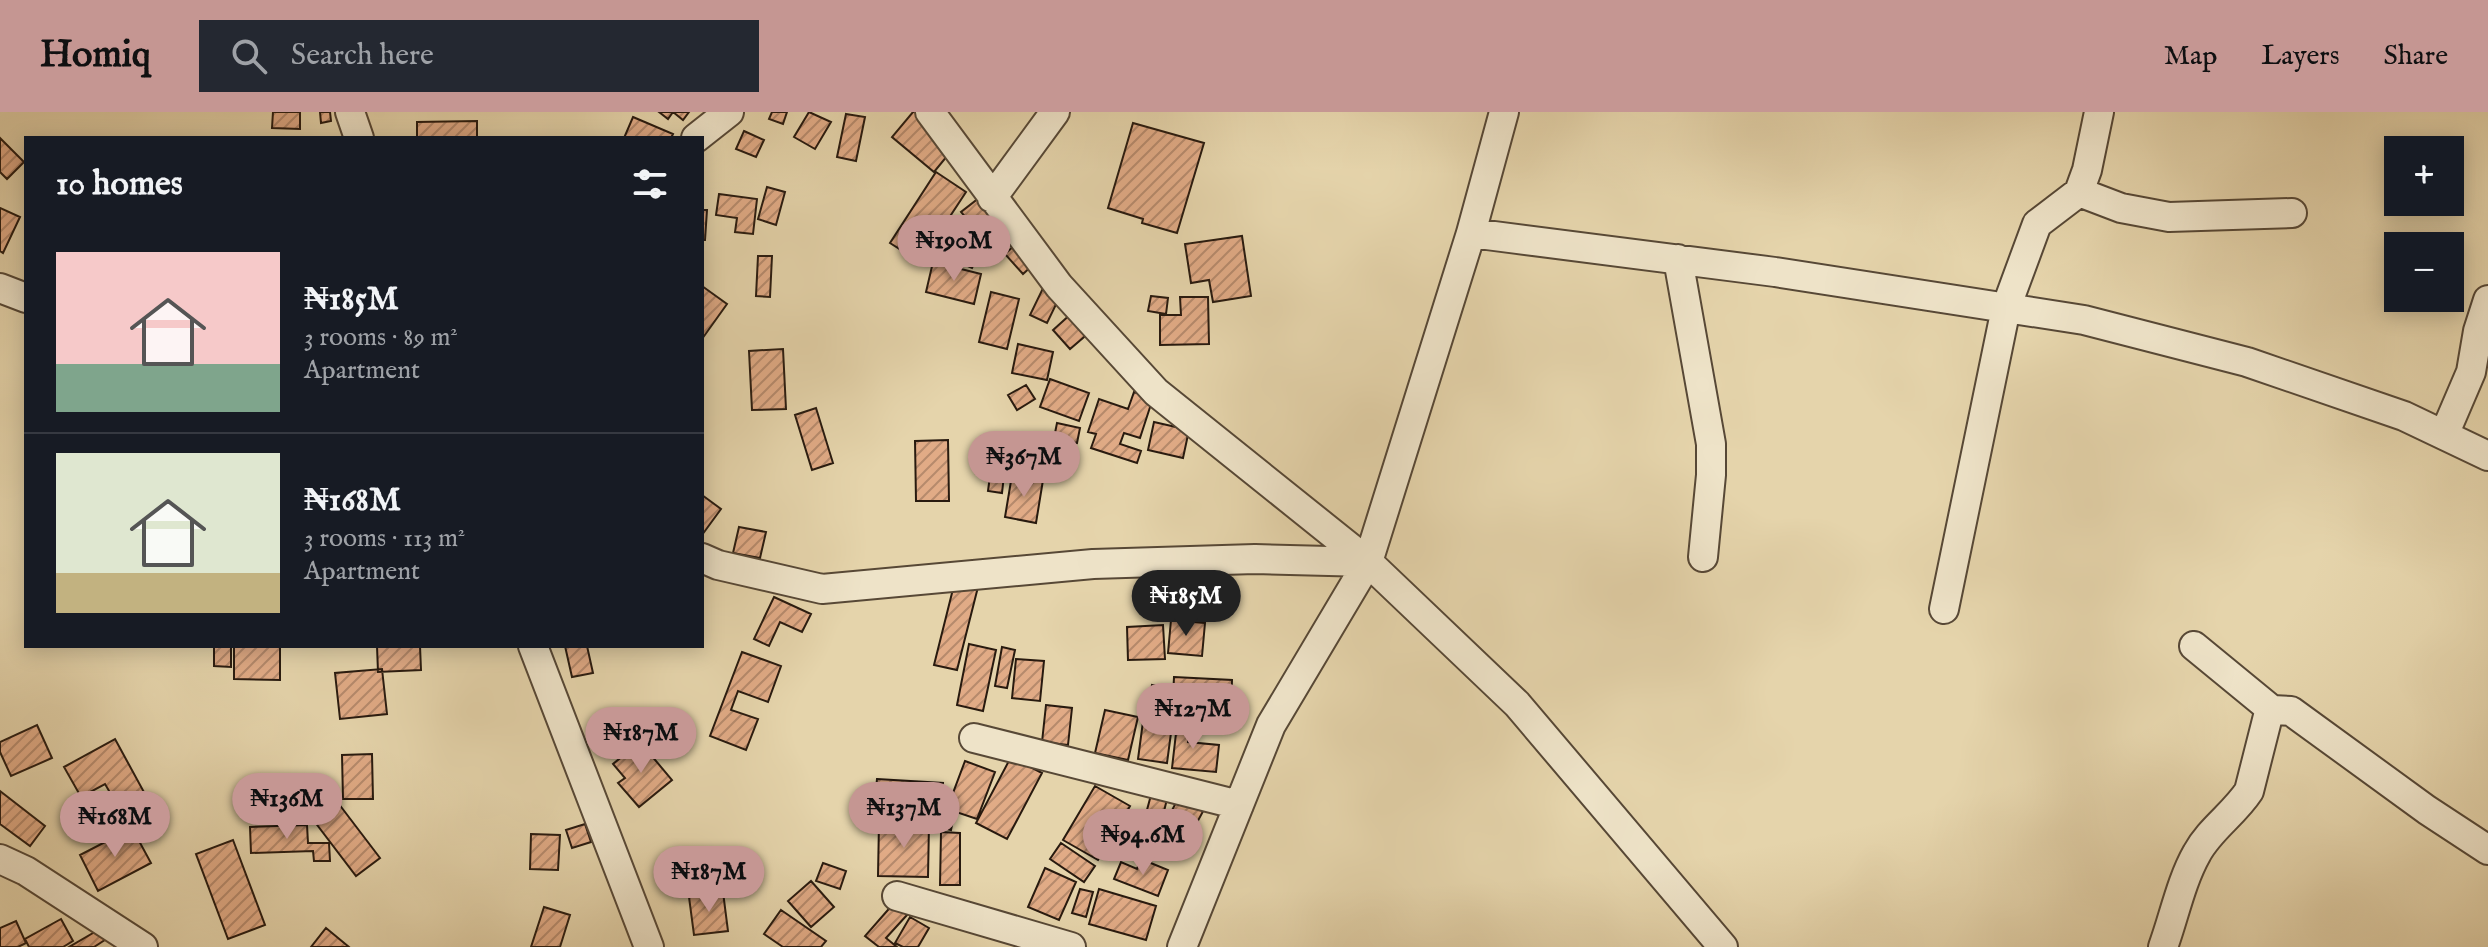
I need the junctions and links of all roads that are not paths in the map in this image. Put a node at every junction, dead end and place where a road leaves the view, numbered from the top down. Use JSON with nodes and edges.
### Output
{"nodes":[{"id":1,"x":350,"y":112,"type":"edge"},
{"id":2,"x":729,"y":112,"type":"edge"},
{"id":3,"x":930,"y":112,"type":"edge"},
{"id":4,"x":1055,"y":112,"type":"edge"},
{"id":5,"x":1504,"y":112,"type":"edge"},
{"id":6,"x":2099,"y":112,"type":"edge"},
{"id":7,"x":358,"y":136,"type":"edge"},
{"id":8,"x":699,"y":136,"type":"edge"},
{"id":9,"x":2079,"y":192,"type":"junction"},
{"id":10,"x":992,"y":198,"type":"junction"},
{"id":11,"x":2292,"y":213,"type":"dead end"},
{"id":12,"x":1471,"y":233,"type":"junction"},
{"id":13,"x":1678,"y":259,"type":"junction"},
{"id":14,"x":0,"y":288,"type":"edge"},
{"id":15,"x":24,"y":297,"type":"edge"},
{"id":16,"x":2488,"y":300,"type":"edge"},
{"id":17,"x":2006,"y":308,"type":"junction"},
{"id":18,"x":2444,"y":435,"type":"junction"},
{"id":19,"x":2488,"y":456,"type":"edge"},
{"id":20,"x":1703,"y":557,"type":"dead end"},
{"id":21,"x":704,"y":559,"type":"edge"},
{"id":22,"x":1368,"y":562,"type":"junction"},
{"id":23,"x":1944,"y":609,"type":"dead end"},
{"id":24,"x":2194,"y":646,"type":"dead end"},
{"id":25,"x":534,"y":648,"type":"edge"},
{"id":26,"x":2272,"y":710,"type":"junction"},
{"id":27,"x":974,"y":738,"type":"dead end"},
{"id":28,"x":1239,"y":805,"type":"junction"},
{"id":29,"x":2488,"y":850,"type":"edge"},
{"id":30,"x":0,"y":859,"type":"edge"},
{"id":31,"x":897,"y":896,"type":"dead end"},
{"id":32,"x":143,"y":947,"type":"edge"},
{"id":33,"x":649,"y":947,"type":"edge"},
{"id":34,"x":1071,"y":947,"type":"edge"},
{"id":35,"x":1182,"y":947,"type":"edge"},
{"id":36,"x":1723,"y":947,"type":"edge"},
{"id":37,"x":2163,"y":947,"type":"edge"}],
"edges":[{"from":1,"to":7,"type":"street"},
{"from":2,"to":8,"type":"street"},
{"from":3,"to":10,"type":"street"},
{"from":4,"to":10,"type":"street"},
{"from":5,"to":12,"type":"street"},
{"from":6,"to":9,"type":"street"},
{"from":9,"to":11,"type":"street"},
{"from":9,"to":17,"type":"street"},
{"from":10,"to":22,"type":"street"},
{"from":12,"to":13,"type":"street"},
{"from":12,"to":22,"type":"street"},
{"from":13,"to":17,"type":"street"},
{"from":13,"to":20,"type":"street"},
{"from":14,"to":15,"type":"street"},
{"from":16,"to":18,"type":"street"},
{"from":17,"to":18,"type":"street"},
{"from":17,"to":23,"type":"street"},
{"from":18,"to":19,"type":"street"},
{"from":21,"to":22,"type":"street"},
{"from":22,"to":28,"type":"street"},
{"from":22,"to":36,"type":"street"},
{"from":24,"to":26,"type":"street"},
{"from":25,"to":33,"type":"street"},
{"from":26,"to":29,"type":"street"},
{"from":26,"to":37,"type":"street"},
{"from":27,"to":28,"type":"street"},
{"from":28,"to":35,"type":"street"},
{"from":30,"to":32,"type":"street"},
{"from":31,"to":34,"type":"street"}]}
